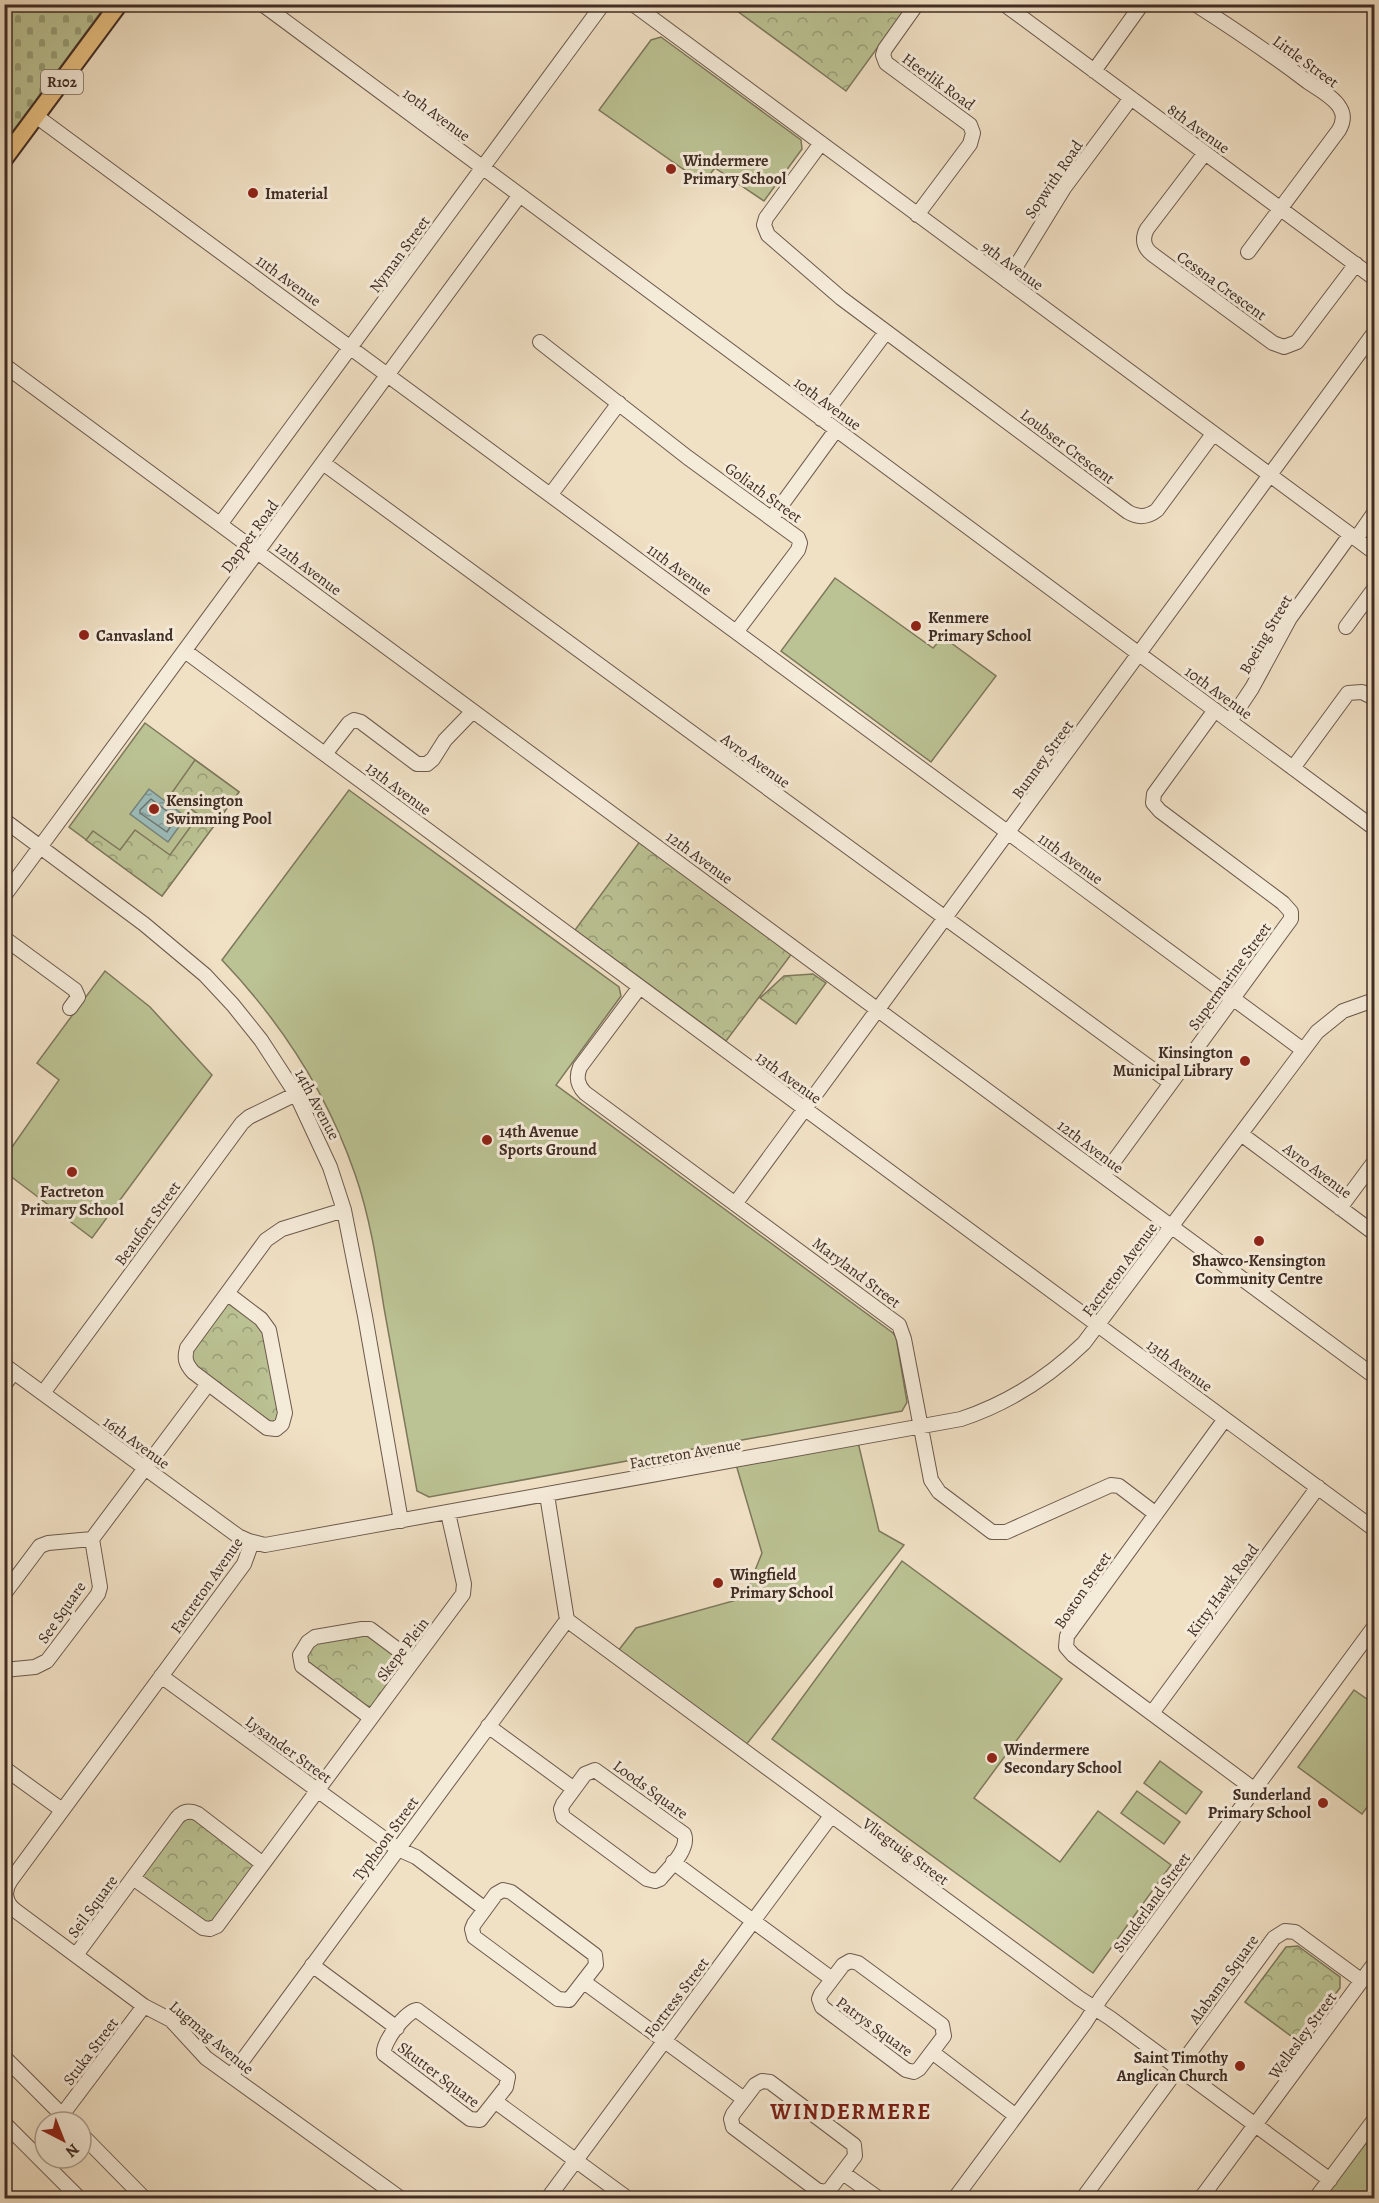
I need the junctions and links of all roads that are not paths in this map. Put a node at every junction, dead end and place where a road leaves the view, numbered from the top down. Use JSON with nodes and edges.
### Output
{"nodes":[{"id":1,"x":119,"y":4,"type":"edge"},
{"id":2,"x":262,"y":4,"type":"edge"},
{"id":3,"x":603,"y":4,"type":"edge"},
{"id":4,"x":633,"y":4,"type":"edge"},
{"id":5,"x":917,"y":4,"type":"edge"},
{"id":6,"x":1004,"y":4,"type":"edge"},
{"id":7,"x":1142,"y":4,"type":"edge"},
{"id":8,"x":1195,"y":4,"type":"edge"},
{"id":9,"x":1094,"y":71,"type":"junction"},
{"id":10,"x":1131,"y":98,"type":"junction"},
{"id":11,"x":36,"y":116,"type":"junction"},
{"id":12,"x":821,"y":143,"type":"junction"},
{"id":13,"x":1205,"y":153,"type":"junction"},
{"id":14,"x":4,"y":159,"type":"edge"},
{"id":15,"x":483,"y":168,"type":"junction"},
{"id":16,"x":519,"y":196,"type":"junction"},
{"id":17,"x":1281,"y":208,"type":"junction"},
{"id":18,"x":917,"y":215,"type":"junction"},
{"id":19,"x":1248,"y":252,"type":"dead end"},
{"id":20,"x":1356,"y":264,"type":"junction"},
{"id":21,"x":1374,"y":278,"type":"edge"},
{"id":22,"x":1006,"y":281,"type":"junction"},
{"id":23,"x":886,"y":332,"type":"junction"},
{"id":24,"x":1374,"y":333,"type":"edge"},
{"id":25,"x":540,"y":342,"type":"dead end"},
{"id":26,"x":352,"y":347,"type":"junction"},
{"id":27,"x":4,"y":365,"type":"edge"},
{"id":28,"x":388,"y":374,"type":"junction"},
{"id":29,"x":619,"y":403,"type":"junction"},
{"id":30,"x":821,"y":419,"type":"junction"},
{"id":31,"x":837,"y":430,"type":"junction"},
{"id":32,"x":1213,"y":434,"type":"junction"},
{"id":33,"x":323,"y":463,"type":"junction"},
{"id":34,"x":1270,"y":475,"type":"junction"},
{"id":35,"x":551,"y":494,"type":"junction"},
{"id":36,"x":1374,"y":513,"type":"edge"},
{"id":37,"x":772,"y":518,"type":"junction"},
{"id":38,"x":220,"y":523,"type":"junction"},
{"id":39,"x":1353,"y":537,"type":"junction"},
{"id":40,"x":258,"y":551,"type":"junction"},
{"id":41,"x":1374,"y":552,"type":"edge"},
{"id":42,"x":1374,"y":589,"type":"edge"},
{"id":43,"x":1346,"y":627,"type":"dead end"},
{"id":44,"x":737,"y":631,"type":"junction"},
{"id":45,"x":185,"y":651,"type":"junction"},
{"id":46,"x":1139,"y":654,"type":"junction"},
{"id":47,"x":1374,"y":698,"type":"edge"},
{"id":48,"x":1215,"y":710,"type":"junction"},
{"id":49,"x":473,"y":711,"type":"junction"},
{"id":50,"x":1230,"y":721,"type":"junction"},
{"id":51,"x":325,"y":754,"type":"junction"},
{"id":52,"x":1293,"y":768,"type":"junction"},
{"id":53,"x":4,"y":820,"type":"edge"},
{"id":54,"x":1374,"y":828,"type":"edge"},
{"id":55,"x":1008,"y":832,"type":"junction"},
{"id":56,"x":40,"y":847,"type":"junction"},
{"id":57,"x":4,"y":896,"type":"edge"},
{"id":58,"x":945,"y":918,"type":"junction"},
{"id":59,"x":4,"y":938,"type":"edge"},
{"id":60,"x":639,"y":987,"type":"junction"},
{"id":61,"x":1233,"y":998,"type":"junction"},
{"id":62,"x":1374,"y":1000,"type":"edge"},
{"id":63,"x":70,"y":1008,"type":"dead end"},
{"id":64,"x":878,"y":1009,"type":"junction"},
{"id":65,"x":1304,"y":1050,"type":"junction"},
{"id":66,"x":1171,"y":1083,"type":"junction"},
{"id":67,"x":296,"y":1094,"type":"junction"},
{"id":68,"x":805,"y":1109,"type":"junction"},
{"id":69,"x":1241,"y":1134,"type":"junction"},
{"id":70,"x":1374,"y":1162,"type":"edge"},
{"id":71,"x":1103,"y":1176,"type":"junction"},
{"id":72,"x":735,"y":1204,"type":"junction"},
{"id":73,"x":1340,"y":1208,"type":"junction"},
{"id":74,"x":344,"y":1210,"type":"junction"},
{"id":75,"x":1171,"y":1228,"type":"junction"},
{"id":76,"x":1374,"y":1233,"type":"edge"},
{"id":77,"x":228,"y":1294,"type":"junction"},
{"id":78,"x":1098,"y":1325,"type":"junction"},
{"id":79,"x":9,"y":1368,"type":"edge"},
{"id":80,"x":1374,"y":1376,"type":"edge"},
{"id":81,"x":208,"y":1384,"type":"junction"},
{"id":82,"x":4,"y":1385,"type":"edge"},
{"id":83,"x":43,"y":1393,"type":"junction"},
{"id":84,"x":1225,"y":1419,"type":"junction"},
{"id":85,"x":920,"y":1427,"type":"junction"},
{"id":86,"x":145,"y":1468,"type":"junction"},
{"id":87,"x":1318,"y":1487,"type":"junction"},
{"id":88,"x":547,"y":1495,"type":"junction"},
{"id":89,"x":448,"y":1513,"type":"junction"},
{"id":90,"x":1156,"y":1514,"type":"junction"},
{"id":91,"x":401,"y":1521,"type":"junction"},
{"id":92,"x":1374,"y":1529,"type":"edge"},
{"id":93,"x":92,"y":1539,"type":"junction"},
{"id":94,"x":252,"y":1542,"type":"junction"},
{"id":95,"x":4,"y":1594,"type":"edge"},
{"id":96,"x":567,"y":1620,"type":"junction"},
{"id":97,"x":1374,"y":1627,"type":"edge"},
{"id":98,"x":413,"y":1661,"type":"junction"},
{"id":99,"x":4,"y":1670,"type":"edge"},
{"id":100,"x":161,"y":1676,"type":"junction"},
{"id":101,"x":1152,"y":1713,"type":"junction"},
{"id":102,"x":371,"y":1718,"type":"junction"},
{"id":103,"x":488,"y":1726,"type":"junction"},
{"id":104,"x":4,"y":1768,"type":"edge"},
{"id":105,"x":574,"y":1789,"type":"junction"},
{"id":106,"x":1254,"y":1790,"type":"junction"},
{"id":107,"x":317,"y":1791,"type":"junction"},
{"id":108,"x":62,"y":1810,"type":"junction"},
{"id":109,"x":831,"y":1816,"type":"junction"},
{"id":110,"x":398,"y":1849,"type":"junction"},
{"id":111,"x":673,"y":1862,"type":"junction"},
{"id":112,"x":263,"y":1864,"type":"junction"},
{"id":113,"x":133,"y":1878,"type":"junction"},
{"id":114,"x":7,"y":1899,"type":"joint"},
{"id":115,"x":485,"y":1909,"type":"junction"},
{"id":116,"x":753,"y":1921,"type":"junction"},
{"id":117,"x":76,"y":1955,"type":"junction"},
{"id":118,"x":1374,"y":1964,"type":"edge"},
{"id":119,"x":312,"y":1965,"type":"junction"},
{"id":120,"x":832,"y":1979,"type":"junction"},
{"id":121,"x":1362,"y":1981,"type":"junction"},
{"id":122,"x":584,"y":1982,"type":"junction"},
{"id":123,"x":144,"y":2006,"type":"junction"},
{"id":124,"x":1095,"y":2008,"type":"junction"},
{"id":125,"x":397,"y":2028,"type":"junction"},
{"id":126,"x":664,"y":2041,"type":"junction"},
{"id":127,"x":932,"y":2052,"type":"junction"},
{"id":128,"x":4,"y":2057,"type":"edge"},
{"id":129,"x":1179,"y":2068,"type":"junction"},
{"id":130,"x":231,"y":2076,"type":"junction"},
{"id":131,"x":744,"y":2099,"type":"junction"},
{"id":132,"x":496,"y":2102,"type":"junction"},
{"id":133,"x":56,"y":2110,"type":"edge"},
{"id":134,"x":71,"y":2110,"type":"edge"},
{"id":135,"x":1016,"y":2116,"type":"junction"},
{"id":136,"x":1374,"y":2120,"type":"edge"},
{"id":137,"x":4,"y":2123,"type":"edge"},
{"id":138,"x":1256,"y":2125,"type":"junction"},
{"id":139,"x":93,"y":2146,"type":"edge"},
{"id":140,"x":576,"y":2161,"type":"junction"},
{"id":141,"x":843,"y":2173,"type":"junction"},
{"id":142,"x":1330,"y":2180,"type":"junction"},
{"id":143,"x":381,"y":2193,"type":"edge"},
{"id":144,"x":79,"y":2199,"type":"edge"},
{"id":145,"x":144,"y":2199,"type":"edge"},
{"id":146,"x":400,"y":2199,"type":"edge"},
{"id":147,"x":548,"y":2199,"type":"edge"},
{"id":148,"x":627,"y":2199,"type":"edge"},
{"id":149,"x":878,"y":2199,"type":"edge"},
{"id":150,"x":955,"y":2199,"type":"edge"},
{"id":151,"x":1083,"y":2199,"type":"edge"},
{"id":152,"x":1201,"y":2199,"type":"edge"},
{"id":153,"x":1316,"y":2199,"type":"edge"}],
"edges":[{"from":1,"to":11,"type":"main road","number":"R102"},
{"from":2,"to":15,"type":"street","name":"10th Avenue"},
{"from":3,"to":15,"type":"street","name":"Nyman Street"},
{"from":4,"to":12,"type":"street","name":"9th Avenue"},
{"from":5,"to":18,"type":"street","name":"Heerlik Road"},
{"from":6,"to":9,"type":"street","name":"8th Avenue"},
{"from":7,"to":9,"type":"street"},
{"from":8,"to":17,"type":"street","name":"Little Street"},
{"from":9,"to":10,"type":"street","name":"8th Avenue"},
{"from":10,"to":13,"type":"street","name":"8th Avenue"},
{"from":10,"to":22,"type":"street","name":"Sopwith Road"},
{"from":11,"to":14,"type":"main road","number":"R102"},
{"from":11,"to":26,"type":"street","name":"11th Avenue"},
{"from":12,"to":18,"type":"street","name":"9th Avenue"},
{"from":12,"to":23,"type":"street","name":"Loubser Crescent"},
{"from":13,"to":17,"type":"street","name":"8th Avenue"},
{"from":13,"to":20,"type":"street","name":"Cessna Crescent"},
{"from":15,"to":16,"type":"street","name":"10th Avenue"},
{"from":15,"to":26,"type":"street","name":"Nyman Street"},
{"from":16,"to":28,"type":"street","name":"Dapper Road"},
{"from":16,"to":30,"type":"street","name":"10th Avenue"},
{"from":17,"to":19,"type":"street","name":"Little Street"},
{"from":17,"to":20,"type":"street","name":"8th Avenue"},
{"from":18,"to":22,"type":"street","name":"9th Avenue"},
{"from":20,"to":21,"type":"street","name":"8th Avenue"},
{"from":22,"to":32,"type":"street","name":"9th Avenue"},
{"from":23,"to":30,"type":"street"},
{"from":23,"to":32,"type":"street","name":"Loubser Crescent"},
{"from":24,"to":34,"type":"street","name":"Bunney Street"},
{"from":25,"to":29,"type":"street","name":"Goliath Street"},
{"from":26,"to":28,"type":"street","name":"11th Avenue"},
{"from":26,"to":38,"type":"street","name":"Nyman Street"},
{"from":27,"to":38,"type":"street","name":"12th Avenue"},
{"from":28,"to":33,"type":"street","name":"Dapper Road"},
{"from":28,"to":35,"type":"street","name":"11th Avenue"},
{"from":29,"to":35,"type":"street"},
{"from":29,"to":37,"type":"street","name":"Goliath Street"},
{"from":30,"to":31,"type":"street","name":"10th Avenue"},
{"from":31,"to":37,"type":"street"},
{"from":31,"to":46,"type":"street","name":"10th Avenue"},
{"from":32,"to":34,"type":"street","name":"9th Avenue"},
{"from":33,"to":40,"type":"street","name":"Dapper Road"},
{"from":33,"to":58,"type":"street","name":"Avro Avenue"},
{"from":34,"to":39,"type":"street","name":"9th Avenue"},
{"from":34,"to":46,"type":"street","name":"Bunney Street"},
{"from":35,"to":44,"type":"street","name":"11th Avenue"},
{"from":36,"to":39,"type":"street","name":"Boeing Street"},
{"from":37,"to":44,"type":"street","name":"Goliath Street"},
{"from":38,"to":40,"type":"street","name":"12th Avenue"},
{"from":39,"to":41,"type":"street","name":"9th Avenue"},
{"from":39,"to":50,"type":"street","name":"Boeing Street"},
{"from":40,"to":45,"type":"street","name":"Dapper Road"},
{"from":40,"to":49,"type":"street","name":"12th Avenue"},
{"from":42,"to":43,"type":"street"},
{"from":44,"to":55,"type":"street","name":"11th Avenue"},
{"from":45,"to":51,"type":"street","name":"13th Avenue"},
{"from":45,"to":56,"type":"street","name":"Dapper Road"},
{"from":46,"to":48,"type":"street","name":"10th Avenue"},
{"from":46,"to":55,"type":"street","name":"Bunney Street"},
{"from":47,"to":52,"type":"street"},
{"from":48,"to":50,"type":"street","name":"10th Avenue"},
{"from":48,"to":61,"type":"street","name":"Supermarine Street"},
{"from":49,"to":51,"type":"street"},
{"from":49,"to":64,"type":"street","name":"12th Avenue"},
{"from":50,"to":52,"type":"street","name":"10th Avenue"},
{"from":51,"to":60,"type":"street","name":"13th Avenue"},
{"from":52,"to":54,"type":"street","name":"10th Avenue"},
{"from":53,"to":56,"type":"street","name":"14th Avenue"},
{"from":55,"to":58,"type":"street","name":"Bunney Street"},
{"from":55,"to":61,"type":"street","name":"11th Avenue"},
{"from":56,"to":57,"type":"street","name":"Dapper Road"},
{"from":56,"to":67,"type":"street","name":"14th Avenue"},
{"from":58,"to":64,"type":"street","name":"Bunney Street"},
{"from":58,"to":66,"type":"street","name":"Avro Avenue"},
{"from":59,"to":63,"type":"street"},
{"from":60,"to":68,"type":"street","name":"13th Avenue"},
{"from":60,"to":72,"type":"street","name":"Maryland Street"},
{"from":61,"to":65,"type":"street","name":"11th Avenue"},
{"from":61,"to":66,"type":"street","name":"Supermarine Street"},
{"from":62,"to":65,"type":"street","name":"Factreton Avenue"},
{"from":64,"to":68,"type":"street","name":"Bunney Street"},
{"from":64,"to":71,"type":"street","name":"12th Avenue"},
{"from":65,"to":69,"type":"street","name":"Factreton Avenue"},
{"from":66,"to":71,"type":"street","name":"Supermarine Street"},
{"from":67,"to":74,"type":"street","name":"14th Avenue"},
{"from":67,"to":83,"type":"street","name":"Beaufort Street"},
{"from":68,"to":72,"type":"street","name":"Bunney Street"},
{"from":68,"to":78,"type":"street","name":"13th Avenue"},
{"from":69,"to":73,"type":"street","name":"Avro Avenue"},
{"from":69,"to":75,"type":"street","name":"Factreton Avenue"},
{"from":70,"to":73,"type":"street"},
{"from":71,"to":75,"type":"street","name":"12th Avenue"},
{"from":72,"to":85,"type":"street","name":"Maryland Street"},
{"from":73,"to":76,"type":"street","name":"Avro Avenue"},
{"from":74,"to":77,"type":"street"},
{"from":74,"to":91,"type":"street","name":"14th Avenue"},
{"from":75,"to":78,"type":"street","name":"Factreton Avenue"},
{"from":75,"to":80,"type":"street","name":"12th Avenue"},
{"from":77,"to":81,"type":"street"},
{"from":77,"to":81,"type":"street"},
{"from":78,"to":84,"type":"street","name":"13th Avenue"},
{"from":78,"to":85,"type":"street","name":"Factreton Avenue"},
{"from":79,"to":82,"type":"street"},
{"from":79,"to":83,"type":"street","name":"16th Avenue"},
{"from":81,"to":86,"type":"street"},
{"from":83,"to":86,"type":"street","name":"16th Avenue"},
{"from":84,"to":87,"type":"street","name":"13th Avenue"},
{"from":84,"to":90,"type":"street","name":"Boston Street"},
{"from":85,"to":88,"type":"street","name":"Factreton Avenue"},
{"from":85,"to":90,"type":"street","name":"Maryland Street"},
{"from":86,"to":93,"type":"street"},
{"from":86,"to":94,"type":"street","name":"16th Avenue"},
{"from":87,"to":92,"type":"street","name":"13th Avenue"},
{"from":87,"to":101,"type":"street","name":"Kitty Hawk Road"},
{"from":88,"to":89,"type":"street","name":"Factreton Avenue"},
{"from":88,"to":96,"type":"street"},
{"from":89,"to":91,"type":"street","name":"Factreton Avenue"},
{"from":89,"to":98,"type":"street","name":"Skepe Plein"},
{"from":90,"to":101,"type":"street","name":"Boston Street"},
{"from":91,"to":94,"type":"street","name":"Factreton Avenue"},
{"from":93,"to":95,"type":"street"},
{"from":93,"to":99,"type":"street","name":"See Square"},
{"from":94,"to":100,"type":"street","name":"Factreton Avenue"},
{"from":96,"to":103,"type":"street","name":"Typhoon Street"},
{"from":96,"to":109,"type":"street","name":"Vliegtuig Street"},
{"from":97,"to":106,"type":"street","name":"Sunderland Street"},
{"from":98,"to":102,"type":"street","name":"Skepe Plein"},
{"from":98,"to":102,"type":"street"},
{"from":100,"to":107,"type":"street","name":"Lysander Street"},
{"from":100,"to":108,"type":"street","name":"Factreton Avenue"},
{"from":101,"to":106,"type":"street","name":"Boston Street"},
{"from":102,"to":107,"type":"street","name":"Skepe Plein"},
{"from":103,"to":105,"type":"street"},
{"from":103,"to":110,"type":"street","name":"Typhoon Street"},
{"from":104,"to":108,"type":"street"},
{"from":105,"to":111,"type":"street","name":"Loods Square"},
{"from":105,"to":111,"type":"street","name":"Loods Square"},
{"from":106,"to":124,"type":"street","name":"Sunderland Street"},
{"from":107,"to":110,"type":"street","name":"Lysander Street"},
{"from":107,"to":112,"type":"street","name":"Seil Square"},
{"from":108,"to":114,"type":"street","name":"Factreton Avenue"},
{"from":109,"to":116,"type":"street","name":"Fortress Street"},
{"from":109,"to":124,"type":"street","name":"Vliegtuig Street"},
{"from":110,"to":115,"type":"street","name":"Lysander Street"},
{"from":110,"to":119,"type":"street","name":"Typhoon Street"},
{"from":111,"to":116,"type":"street"},
{"from":112,"to":113,"type":"street","name":"Seil Square"},
{"from":112,"to":113,"type":"street","name":"Seil Square"},
{"from":113,"to":117,"type":"street","name":"Seil Square"},
{"from":114,"to":117,"type":"street","name":"Lugmag Avenue"},
{"from":115,"to":122,"type":"street"},
{"from":115,"to":122,"type":"street"},
{"from":116,"to":120,"type":"street","name":"Patrys Square"},
{"from":116,"to":126,"type":"street","name":"Fortress Street"},
{"from":117,"to":123,"type":"street","name":"Lugmag Avenue"},
{"from":118,"to":121,"type":"street","name":"Wellesley Street"},
{"from":119,"to":125,"type":"street","name":"Skutter Square"},
{"from":119,"to":130,"type":"street","name":"Typhoon Street"},
{"from":120,"to":127,"type":"street","name":"Patrys Square"},
{"from":120,"to":127,"type":"street","name":"Patrys Square"},
{"from":121,"to":129,"type":"street","name":"Alabama Square"},
{"from":121,"to":138,"type":"street","name":"Wellesley Street"},
{"from":122,"to":126,"type":"street"},
{"from":123,"to":130,"type":"street","name":"Lugmag Avenue"},
{"from":123,"to":134,"type":"street","name":"Stuka Street"},
{"from":124,"to":129,"type":"street","name":"Vliegtuig Street"},
{"from":124,"to":135,"type":"street","name":"Sunderland Street"},
{"from":125,"to":132,"type":"street","name":"Skutter Square"},
{"from":125,"to":132,"type":"street","name":"Skutter Square"},
{"from":126,"to":131,"type":"street"},
{"from":126,"to":140,"type":"street","name":"Fortress Street"},
{"from":127,"to":135,"type":"street","name":"Patrys Square"},
{"from":128,"to":133,"type":"street"},
{"from":129,"to":138,"type":"street","name":"Vliegtuig Street"},
{"from":129,"to":151,"type":"street"},
{"from":130,"to":143,"type":"street","name":"Lugmag Avenue"},
{"from":131,"to":141,"type":"street"},
{"from":131,"to":141,"type":"street"},
{"from":132,"to":140,"type":"street","name":"Skutter Square"},
{"from":135,"to":150,"type":"street","name":"Sunderland Street"},
{"from":136,"to":142,"type":"street"},
{"from":137,"to":144,"type":"street"},
{"from":138,"to":142,"type":"street","name":"Vliegtuig Street"},
{"from":138,"to":152,"type":"street","name":"Wellesley Street"},
{"from":139,"to":145,"type":"street"},
{"from":140,"to":147,"type":"street","name":"Fortress Street"},
{"from":140,"to":148,"type":"street","name":"Skutter Square"},
{"from":141,"to":149,"type":"street"},
{"from":142,"to":153,"type":"street"},
{"from":143,"to":146,"type":"street","name":"Lugmag Avenue"}]}
